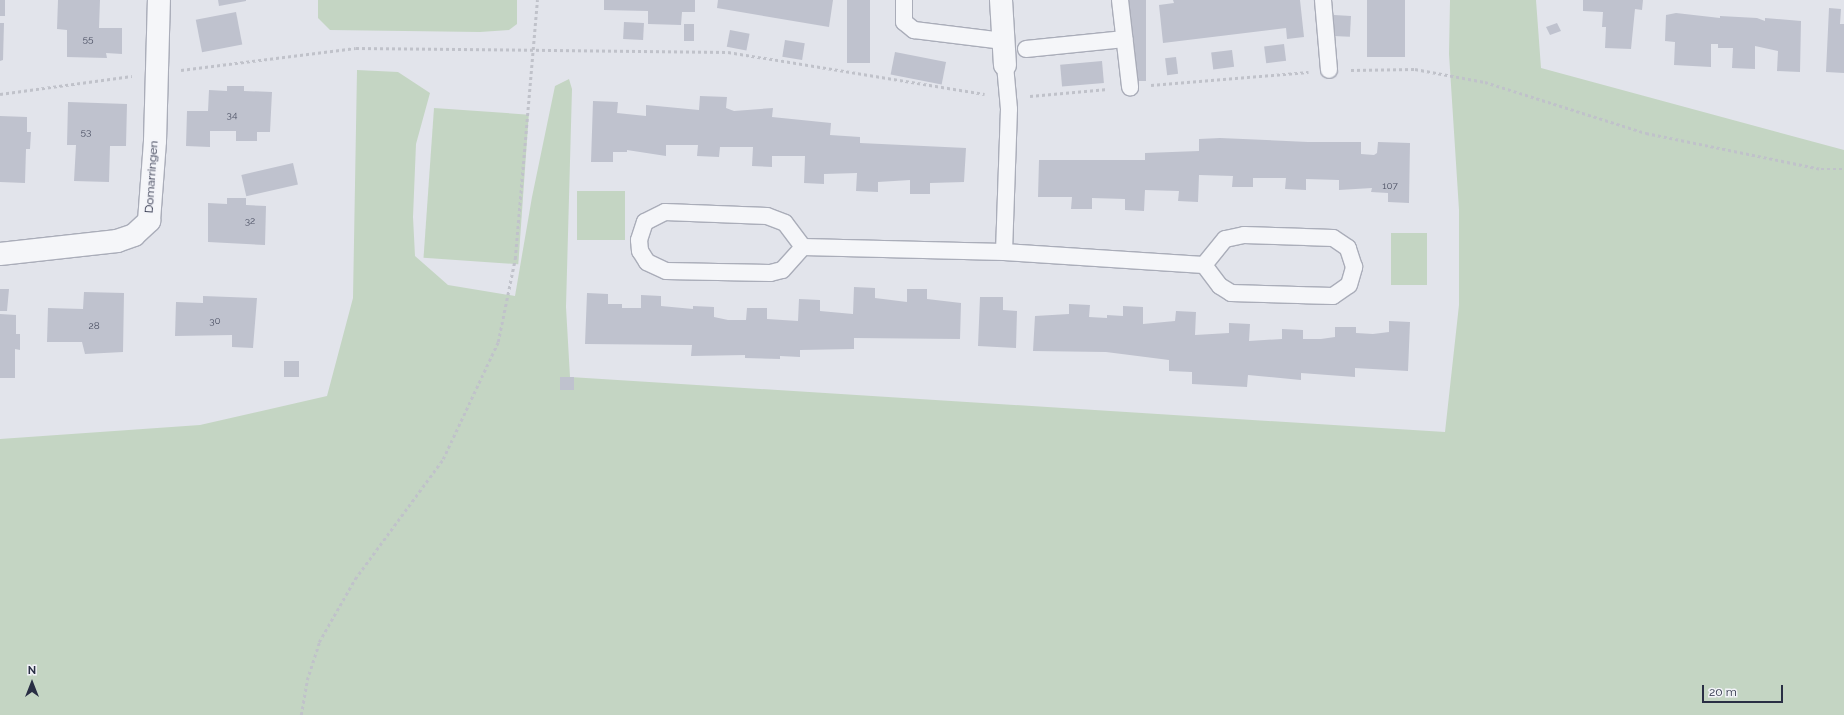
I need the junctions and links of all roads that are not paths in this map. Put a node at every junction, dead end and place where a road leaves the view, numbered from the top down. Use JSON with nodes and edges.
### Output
{"nodes":[{"id":1,"x":158,"y":0,"type":"edge"},
{"id":2,"x":904,"y":0,"type":"edge"},
{"id":3,"x":1001,"y":0,"type":"edge"},
{"id":4,"x":1120,"y":0,"type":"edge"},
{"id":5,"x":1323,"y":0,"type":"edge"},
{"id":6,"x":1124,"y":39,"type":"junction"},
{"id":7,"x":1004,"y":41,"type":"junction"},
{"id":8,"x":1026,"y":49,"type":"dead end"},
{"id":9,"x":1005,"y":65,"type":"joint"},
{"id":10,"x":1330,"y":70,"type":"road end"},
{"id":11,"x":1130,"y":87,"type":"road end"},
{"id":12,"x":803,"y":247,"type":"junction"},
{"id":13,"x":1004,"y":252,"type":"junction"},
{"id":14,"x":0,"y":254,"type":"edge"},
{"id":15,"x":1204,"y":265,"type":"junction"}],
"edges":[{"from":1,"to":14,"type":"street","name":"Domarringen"},
{"from":2,"to":7,"type":"lane"},
{"from":3,"to":7,"type":"street"},
{"from":4,"to":6,"type":"lane"},
{"from":5,"to":10,"type":"lane"},
{"from":6,"to":8,"type":"lane"},
{"from":6,"to":11,"type":"lane"},
{"from":7,"to":9,"type":"street"},
{"from":9,"to":13,"type":"lane"},
{"from":12,"to":12,"type":"lane"},
{"from":12,"to":13,"type":"lane"},
{"from":13,"to":15,"type":"lane"},
{"from":15,"to":15,"type":"lane"}]}
